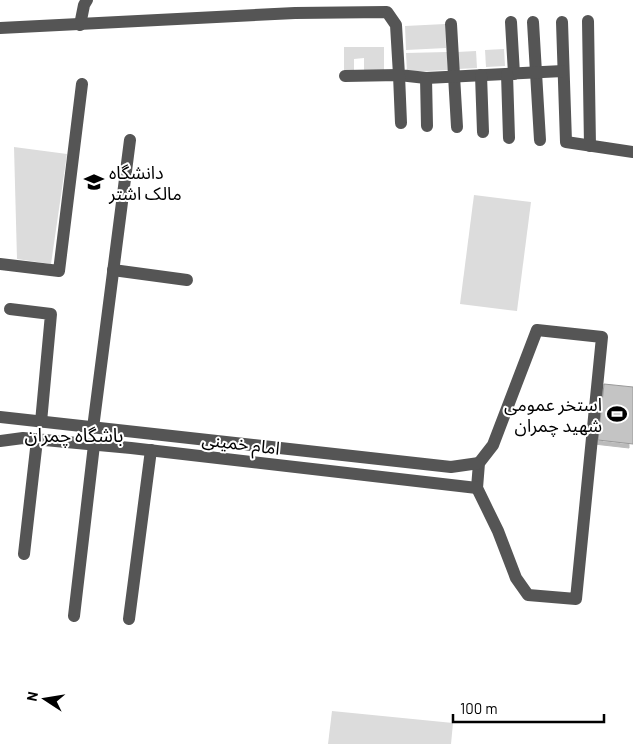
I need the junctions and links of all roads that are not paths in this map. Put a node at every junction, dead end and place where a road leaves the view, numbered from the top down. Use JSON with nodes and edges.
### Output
{"nodes":[{"id":1,"x":88,"y":0,"type":"edge"},
{"id":2,"x":588,"y":21,"type":"dead end"},
{"id":3,"x":511,"y":22,"type":"dead end"},
{"id":4,"x":533,"y":22,"type":"dead end"},
{"id":5,"x":562,"y":22,"type":"dead end"},
{"id":6,"x":80,"y":24,"type":"junction"},
{"id":7,"x":451,"y":24,"type":"dead end"},
{"id":8,"x":0,"y":28,"type":"edge"},
{"id":9,"x":564,"y":71,"type":"junction"},
{"id":10,"x":536,"y":72,"type":"junction"},
{"id":11,"x":511,"y":74,"type":"junction"},
{"id":12,"x":399,"y":75,"type":"junction"},
{"id":13,"x":481,"y":75,"type":"junction"},
{"id":14,"x":345,"y":76,"type":"dead end"},
{"id":15,"x":454,"y":77,"type":"junction"},
{"id":16,"x":426,"y":78,"type":"junction"},
{"id":17,"x":82,"y":84,"type":"dead end"},
{"id":18,"x":401,"y":123,"type":"dead end"},
{"id":19,"x":427,"y":126,"type":"dead end"},
{"id":20,"x":457,"y":127,"type":"dead end"},
{"id":21,"x":483,"y":132,"type":"dead end"},
{"id":22,"x":509,"y":138,"type":"dead end"},
{"id":23,"x":130,"y":140,"type":"dead end"},
{"id":24,"x":540,"y":140,"type":"dead end"},
{"id":25,"x":590,"y":146,"type":"junction"},
{"id":26,"x":633,"y":152,"type":"edge"},
{"id":27,"x":0,"y":264,"type":"edge"},
{"id":28,"x":113,"y":270,"type":"junction"},
{"id":29,"x":187,"y":280,"type":"dead end"},
{"id":30,"x":10,"y":309,"type":"dead end"},
{"id":31,"x":0,"y":417,"type":"edge"},
{"id":32,"x":41,"y":422,"type":"junction"},
{"id":33,"x":54,"y":424,"type":"junction"},
{"id":34,"x":93,"y":428,"type":"junction"},
{"id":35,"x":136,"y":434,"type":"junction"},
{"id":36,"x":37,"y":440,"type":"junction"},
{"id":37,"x":0,"y":441,"type":"edge"},
{"id":38,"x":53,"y":441,"type":"junction"},
{"id":39,"x":200,"y":441,"type":"junction"},
{"id":40,"x":94,"y":444,"type":"junction"},
{"id":41,"x":269,"y":447,"type":"junction"},
{"id":42,"x":135,"y":448,"type":"junction"},
{"id":43,"x":151,"y":450,"type":"junction"},
{"id":44,"x":335,"y":454,"type":"junction"},
{"id":45,"x":199,"y":455,"type":"junction"},
{"id":46,"x":399,"y":461,"type":"junction"},
{"id":47,"x":268,"y":463,"type":"junction"},
{"id":48,"x":478,"y":463,"type":"junction"},
{"id":49,"x":333,"y":471,"type":"junction"},
{"id":50,"x":397,"y":478,"type":"junction"},
{"id":51,"x":477,"y":488,"type":"junction"},
{"id":52,"x":24,"y":554,"type":"dead end"},
{"id":53,"x":74,"y":616,"type":"dead end"},
{"id":54,"x":129,"y":619,"type":"dead end"}],
"edges":[{"from":1,"to":6,"type":"street"},
{"from":2,"to":25,"type":"street"},
{"from":3,"to":11,"type":"street"},
{"from":4,"to":10,"type":"street"},
{"from":5,"to":9,"type":"street"},
{"from":6,"to":8,"type":"street"},
{"from":6,"to":12,"type":"street"},
{"from":7,"to":15,"type":"street"},
{"from":9,"to":10,"type":"street"},
{"from":9,"to":25,"type":"street"},
{"from":10,"to":11,"type":"street"},
{"from":10,"to":24,"type":"street"},
{"from":11,"to":13,"type":"street"},
{"from":11,"to":22,"type":"street"},
{"from":12,"to":14,"type":"street"},
{"from":12,"to":16,"type":"street"},
{"from":12,"to":18,"type":"street"},
{"from":13,"to":15,"type":"street"},
{"from":13,"to":21,"type":"street"},
{"from":15,"to":16,"type":"street"},
{"from":15,"to":20,"type":"street"},
{"from":16,"to":19,"type":"street"},
{"from":17,"to":27,"type":"street"},
{"from":23,"to":28,"type":"street"},
{"from":25,"to":26,"type":"street"},
{"from":28,"to":29,"type":"street"},
{"from":28,"to":34,"type":"street"},
{"from":30,"to":32,"type":"street"},
{"from":31,"to":32,"type":"street"},
{"from":32,"to":33,"type":"street"},
{"from":33,"to":34,"type":"street"},
{"from":33,"to":38,"type":"street"},
{"from":34,"to":35,"type":"street"},
{"from":35,"to":39,"type":"street"},
{"from":35,"to":42,"type":"street"},
{"from":36,"to":37,"type":"street","name":"امام خمینی"},
{"from":36,"to":38,"type":"street","name":"امام خمینی"},
{"from":36,"to":52,"type":"street"},
{"from":38,"to":40,"type":"street","name":"امام خمینی"},
{"from":39,"to":41,"type":"street"},
{"from":39,"to":45,"type":"street"},
{"from":40,"to":42,"type":"street","name":"امام خمینی"},
{"from":40,"to":53,"type":"street"},
{"from":41,"to":44,"type":"street"},
{"from":41,"to":47,"type":"street"},
{"from":42,"to":43,"type":"street","name":"امام خمینی"},
{"from":43,"to":45,"type":"street","name":"امام خمینی"},
{"from":43,"to":54,"type":"street"},
{"from":44,"to":46,"type":"street"},
{"from":44,"to":49,"type":"street"},
{"from":45,"to":47,"type":"street","name":"امام خمینی"},
{"from":46,"to":48,"type":"street"},
{"from":46,"to":50,"type":"street"},
{"from":47,"to":49,"type":"street","name":"امام خمینی"},
{"from":48,"to":51,"type":"street"},
{"from":48,"to":51,"type":"street"},
{"from":49,"to":50,"type":"street","name":"امام خمینی"},
{"from":50,"to":51,"type":"street","name":"امام خمینی"}]}
